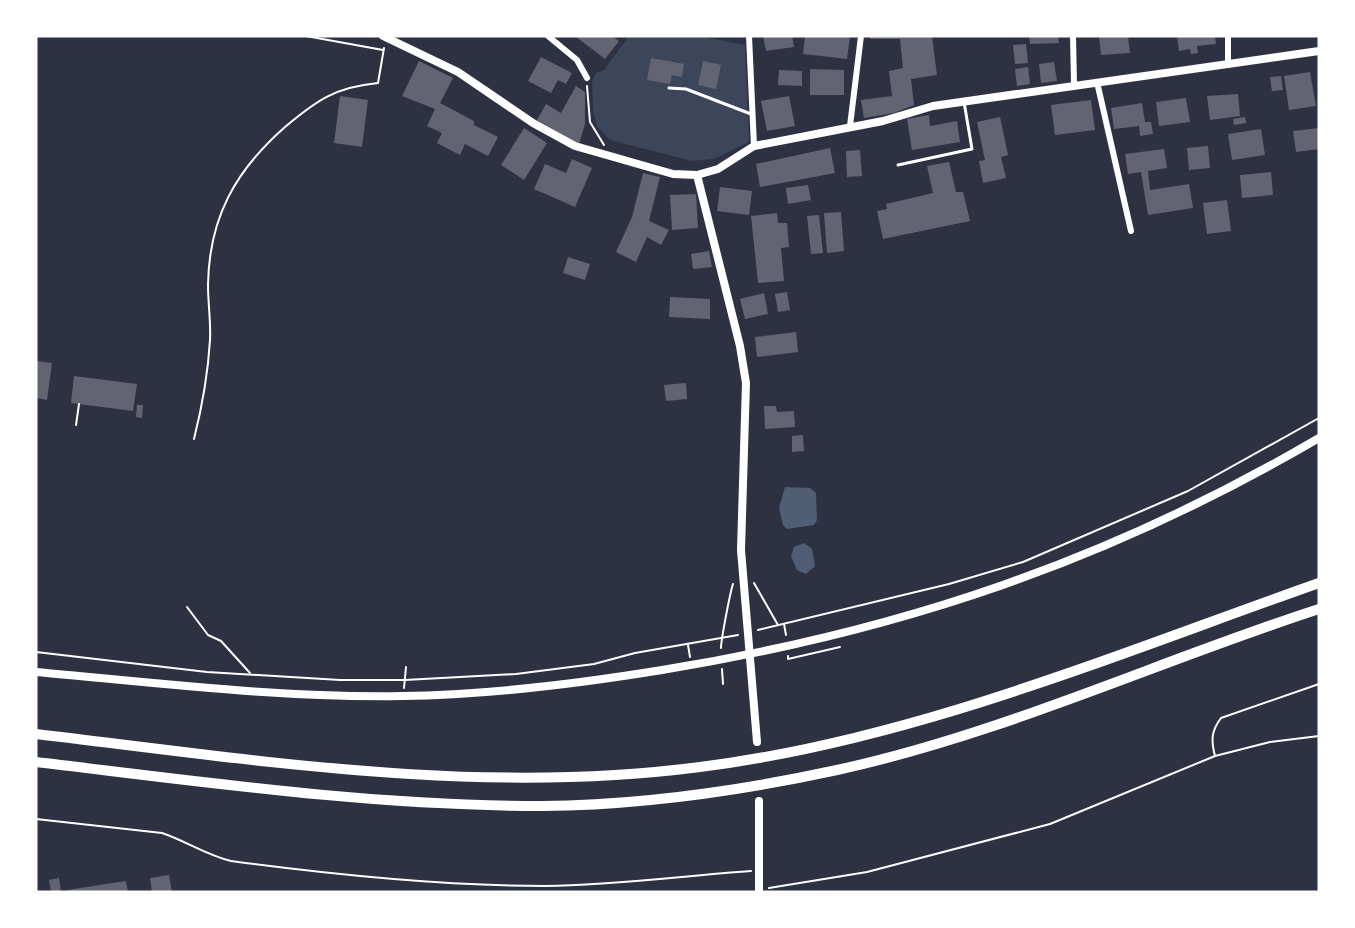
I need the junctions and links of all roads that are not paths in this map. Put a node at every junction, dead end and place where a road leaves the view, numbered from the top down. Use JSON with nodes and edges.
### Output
{"nodes":[{"id":1,"x":548,"y":36,"type":"edge"},
{"id":2,"x":749,"y":36,"type":"edge"},
{"id":3,"x":861,"y":36,"type":"edge"},
{"id":4,"x":1073,"y":36,"type":"edge"},
{"id":5,"x":1228,"y":36,"type":"edge"},
{"id":6,"x":386,"y":38,"type":"edge"},
{"id":7,"x":1319,"y":51,"type":"edge"},
{"id":8,"x":1228,"y":65,"type":"junction"},
{"id":9,"x":587,"y":78,"type":"road end"},
{"id":10,"x":1097,"y":82,"type":"junction"},
{"id":11,"x":1074,"y":84,"type":"junction"},
{"id":12,"x":669,"y":88,"type":"dead end"},
{"id":13,"x":964,"y":100,"type":"junction"},
{"id":14,"x":753,"y":114,"type":"junction"},
{"id":15,"x":850,"y":126,"type":"junction"},
{"id":16,"x":754,"y":146,"type":"junction"},
{"id":17,"x":898,"y":165,"type":"dead end"},
{"id":18,"x":697,"y":175,"type":"junction"},
{"id":19,"x":1131,"y":231,"type":"dead end"},
{"id":20,"x":1319,"y":438,"type":"edge"},
{"id":21,"x":1319,"y":583,"type":"edge"},
{"id":22,"x":1319,"y":609,"type":"edge"},
{"id":23,"x":749,"y":654,"type":"junction"},
{"id":24,"x":36,"y":672,"type":"edge"},
{"id":25,"x":36,"y":734,"type":"edge"},
{"id":26,"x":757,"y":742,"type":"dead end"},
{"id":27,"x":36,"y":762,"type":"edge"},
{"id":28,"x":759,"y":801,"type":"dead end"},
{"id":29,"x":759,"y":891,"type":"edge"}],
"edges":[{"from":1,"to":9,"type":"street"},
{"from":2,"to":14,"type":"street"},
{"from":3,"to":15,"type":"street"},
{"from":4,"to":11,"type":"street"},
{"from":5,"to":8,"type":"street"},
{"from":6,"to":18,"type":"street"},
{"from":7,"to":8,"type":"street"},
{"from":8,"to":10,"type":"street"},
{"from":10,"to":11,"type":"street"},
{"from":10,"to":19,"type":"street"},
{"from":11,"to":13,"type":"street"},
{"from":12,"to":14,"type":"lane"},
{"from":13,"to":15,"type":"street"},
{"from":13,"to":17,"type":"lane"},
{"from":14,"to":16,"type":"street"},
{"from":15,"to":16,"type":"street"},
{"from":16,"to":18,"type":"street"},
{"from":18,"to":23,"type":"street"},
{"from":20,"to":23,"type":"street"},
{"from":21,"to":25,"type":"highway"},
{"from":22,"to":27,"type":"highway"},
{"from":23,"to":24,"type":"street"},
{"from":23,"to":26,"type":"street"},
{"from":28,"to":29,"type":"street"}]}
